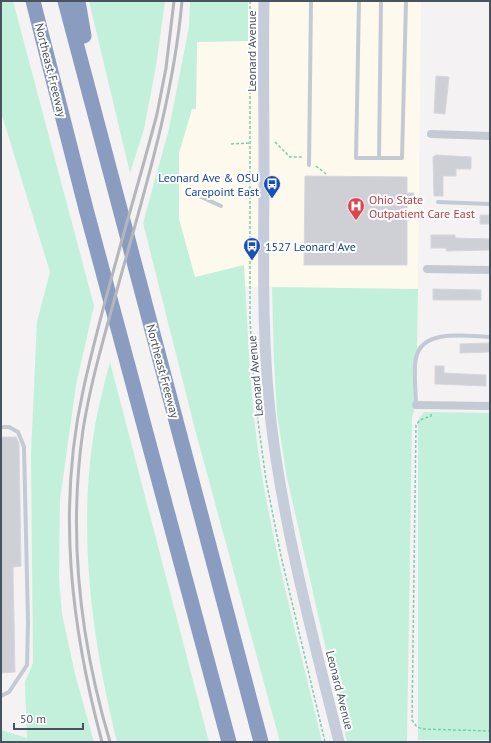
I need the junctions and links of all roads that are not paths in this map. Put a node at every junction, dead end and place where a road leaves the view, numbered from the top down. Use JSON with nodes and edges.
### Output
{"nodes":[{"id":1,"x":28,"y":1,"type":"edge"},
{"id":2,"x":33,"y":1,"type":"edge"},
{"id":3,"x":65,"y":1,"type":"edge"},
{"id":4,"x":78,"y":1,"type":"edge"},
{"id":5,"x":264,"y":1,"type":"edge"},
{"id":6,"x":311,"y":1,"type":"edge"},
{"id":7,"x":360,"y":1,"type":"edge"},
{"id":8,"x":381,"y":1,"type":"edge"},
{"id":9,"x":406,"y":1,"type":"edge"},
{"id":10,"x":38,"y":20,"type":"junction"},
{"id":11,"x":431,"y":134,"type":"dead end"},
{"id":12,"x":490,"y":136,"type":"edge"},
{"id":13,"x":106,"y":155,"type":"junction"},
{"id":14,"x":379,"y":158,"type":"junction"},
{"id":15,"x":309,"y":163,"type":"road end"},
{"id":16,"x":197,"y":195,"type":"dead end"},
{"id":17,"x":438,"y":202,"type":"dead end"},
{"id":18,"x":490,"y":204,"type":"edge"},
{"id":19,"x":221,"y":206,"type":"dead end"},
{"id":20,"x":427,"y":269,"type":"dead end"},
{"id":21,"x":490,"y":270,"type":"edge"},
{"id":22,"x":490,"y":337,"type":"edge"},
{"id":23,"x":416,"y":405,"type":"joint"},
{"id":24,"x":490,"y":406,"type":"edge"},
{"id":25,"x":1,"y":427,"type":"edge"},
{"id":26,"x":1,"y":696,"type":"edge"},
{"id":27,"x":228,"y":742,"type":"edge"},
{"id":28,"x":261,"y":742,"type":"edge"},
{"id":29,"x":339,"y":742,"type":"edge"}],
"edges":[{"from":1,"to":10,"type":"highway"},
{"from":2,"to":10,"type":"highway","name":"Northeast Freeway"},
{"from":3,"to":13,"type":"highway","name":"Northeast Freeway"},
{"from":4,"to":13,"type":"highway"},
{"from":5,"to":29,"type":"street","name":"Leonard Avenue"},
{"from":6,"to":15,"type":"lane"},
{"from":7,"to":14,"type":"lane"},
{"from":8,"to":14,"type":"lane"},
{"from":9,"to":14,"type":"lane"},
{"from":10,"to":27,"type":"highway","name":"Northeast Freeway"},
{"from":11,"to":12,"type":"street"},
{"from":13,"to":28,"type":"highway","name":"Northeast Freeway"},
{"from":16,"to":19,"type":"lane"},
{"from":17,"to":18,"type":"lane"},
{"from":20,"to":21,"type":"street"},
{"from":22,"to":23,"type":"lane"},
{"from":23,"to":24,"type":"street"},
{"from":25,"to":26,"type":"lane"}]}
